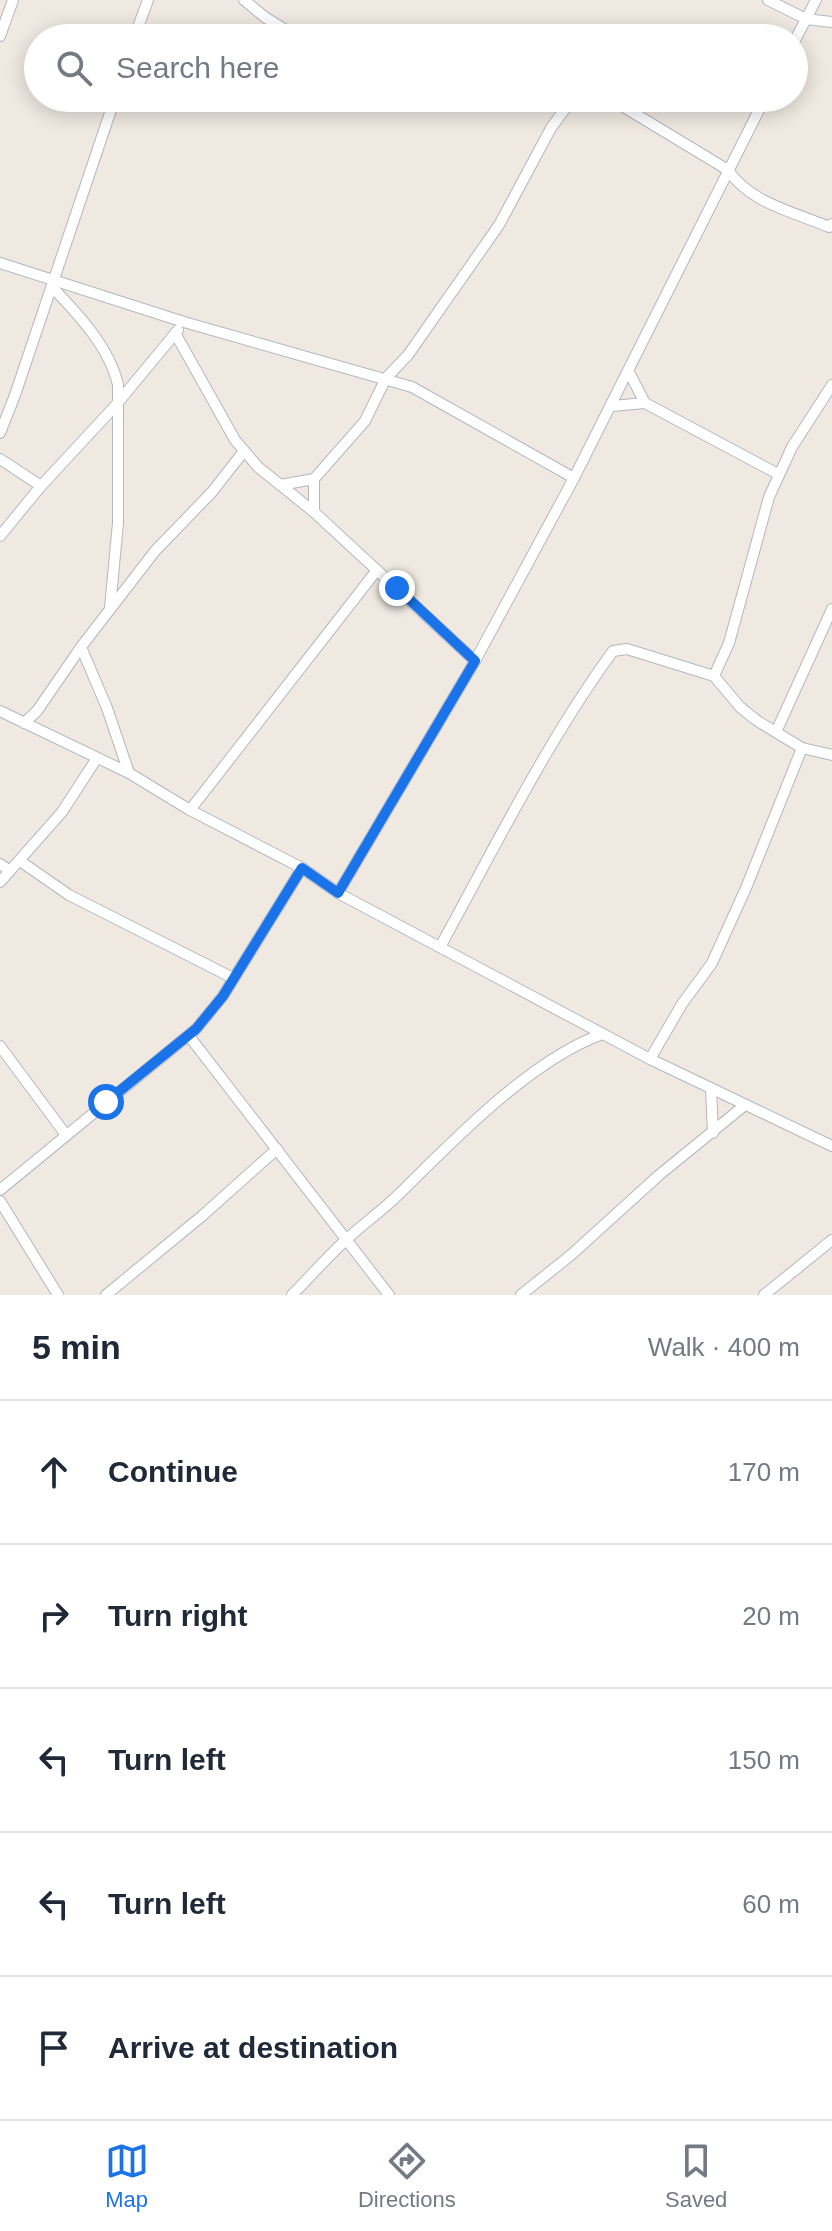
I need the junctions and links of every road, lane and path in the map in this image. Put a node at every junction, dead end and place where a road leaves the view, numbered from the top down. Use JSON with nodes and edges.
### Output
{"nodes":[{"id":1,"x":13,"y":0,"type":"edge"},
{"id":2,"x":148,"y":0,"type":"edge"},
{"id":3,"x":244,"y":0,"type":"edge"},
{"id":4,"x":768,"y":0,"type":"edge"},
{"id":5,"x":816,"y":0,"type":"edge"},
{"id":6,"x":806,"y":19,"type":"junction"},
{"id":7,"x":832,"y":22,"type":"edge"},
{"id":8,"x":139,"y":24,"type":"edge"},
{"id":9,"x":276,"y":24,"type":"edge"},
{"id":10,"x":803,"y":24,"type":"edge"},
{"id":11,"x":0,"y":36,"type":"edge"},
{"id":12,"x":110,"y":112,"type":"edge"},
{"id":13,"x":563,"y":112,"type":"edge"},
{"id":14,"x":632,"y":112,"type":"edge"},
{"id":15,"x":758,"y":112,"type":"edge"},
{"id":16,"x":728,"y":170,"type":"junction"},
{"id":17,"x":832,"y":224,"type":"edge"},
{"id":18,"x":0,"y":263,"type":"edge"},
{"id":19,"x":53,"y":284,"type":"junction"},
{"id":20,"x":184,"y":322,"type":"junction"},
{"id":21,"x":175,"y":333,"type":"junction"},
{"id":22,"x":629,"y":372,"type":"junction"},
{"id":23,"x":386,"y":378,"type":"junction"},
{"id":24,"x":832,"y":385,"type":"edge"},
{"id":25,"x":645,"y":403,"type":"junction"},
{"id":26,"x":116,"y":405,"type":"junction"},
{"id":27,"x":612,"y":406,"type":"junction"},
{"id":28,"x":0,"y":433,"type":"edge"},
{"id":29,"x":244,"y":451,"type":"junction"},
{"id":30,"x":0,"y":459,"type":"edge"},
{"id":31,"x":778,"y":474,"type":"junction"},
{"id":32,"x":574,"y":478,"type":"junction"},
{"id":33,"x":314,"y":479,"type":"junction"},
{"id":34,"x":280,"y":485,"type":"junction"},
{"id":35,"x":41,"y":486,"type":"junction"},
{"id":36,"x":314,"y":512,"type":"junction"},
{"id":37,"x":0,"y":536,"type":"edge"},
{"id":38,"x":377,"y":570,"type":"junction"},
{"id":39,"x":110,"y":609,"type":"junction"},
{"id":40,"x":832,"y":609,"type":"edge"},
{"id":41,"x":81,"y":647,"type":"junction"},
{"id":42,"x":475,"y":661,"type":"junction"},
{"id":43,"x":714,"y":676,"type":"junction"},
{"id":44,"x":0,"y":711,"type":"edge"},
{"id":45,"x":24,"y":723,"type":"junction"},
{"id":46,"x":776,"y":732,"type":"junction"},
{"id":47,"x":802,"y":748,"type":"junction"},
{"id":48,"x":832,"y":755,"type":"edge"},
{"id":49,"x":97,"y":758,"type":"junction"},
{"id":50,"x":129,"y":773,"type":"junction"},
{"id":51,"x":190,"y":810,"type":"junction"},
{"id":52,"x":20,"y":861,"type":"junction"},
{"id":53,"x":0,"y":864,"type":"edge"},
{"id":54,"x":302,"y":868,"type":"junction"},
{"id":55,"x":10,"y":871,"type":"junction"},
{"id":56,"x":0,"y":882,"type":"edge"},
{"id":57,"x":338,"y":893,"type":"junction"},
{"id":58,"x":440,"y":947,"type":"junction"},
{"id":59,"x":233,"y":978,"type":"junction"},
{"id":60,"x":577,"y":1020,"type":"junction"},
{"id":61,"x":602,"y":1034,"type":"junction"},
{"id":62,"x":189,"y":1036,"type":"junction"},
{"id":63,"x":577,"y":1043,"type":"junction"},
{"id":64,"x":0,"y":1046,"type":"edge"},
{"id":65,"x":650,"y":1059,"type":"junction"},
{"id":66,"x":711,"y":1089,"type":"junction"},
{"id":67,"x":745,"y":1105,"type":"junction"},
{"id":68,"x":713,"y":1133,"type":"junction"},
{"id":69,"x":66,"y":1135,"type":"junction"},
{"id":70,"x":832,"y":1146,"type":"edge"},
{"id":71,"x":277,"y":1149,"type":"junction"},
{"id":72,"x":0,"y":1190,"type":"edge"},
{"id":73,"x":0,"y":1201,"type":"edge"},
{"id":74,"x":346,"y":1239,"type":"junction"},
{"id":75,"x":832,"y":1240,"type":"edge"},
{"id":76,"x":58,"y":1295,"type":"edge"},
{"id":77,"x":106,"y":1295,"type":"edge"},
{"id":78,"x":292,"y":1295,"type":"edge"},
{"id":79,"x":389,"y":1295,"type":"edge"},
{"id":80,"x":521,"y":1295,"type":"edge"},
{"id":81,"x":764,"y":1295,"type":"edge"}],
"edges":[{"from":1,"to":11,"type":"street"},
{"from":2,"to":8,"type":"street"},
{"from":3,"to":9,"type":"street"},
{"from":4,"to":6,"type":"street"},
{"from":5,"to":6,"type":"street"},
{"from":6,"to":7,"type":"street"},
{"from":6,"to":10,"type":"street"},
{"from":12,"to":19,"type":"street"},
{"from":13,"to":23,"type":"street"},
{"from":14,"to":16,"type":"street"},
{"from":15,"to":16,"type":"street"},
{"from":16,"to":17,"type":"street"},
{"from":16,"to":22,"type":"street"},
{"from":18,"to":19,"type":"street"},
{"from":19,"to":20,"type":"street"},
{"from":19,"to":26,"type":"street"},
{"from":19,"to":28,"type":"street"},
{"from":20,"to":21,"type":"street"},
{"from":20,"to":23,"type":"street"},
{"from":21,"to":26,"type":"street"},
{"from":21,"to":29,"type":"street"},
{"from":22,"to":25,"type":"street"},
{"from":22,"to":27,"type":"street"},
{"from":23,"to":32,"type":"street"},
{"from":23,"to":33,"type":"street"},
{"from":24,"to":31,"type":"street"},
{"from":25,"to":27,"type":"street"},
{"from":25,"to":31,"type":"street"},
{"from":26,"to":35,"type":"street"},
{"from":26,"to":39,"type":"street"},
{"from":27,"to":32,"type":"street"},
{"from":29,"to":34,"type":"street"},
{"from":29,"to":39,"type":"street"},
{"from":30,"to":35,"type":"street"},
{"from":31,"to":43,"type":"street"},
{"from":32,"to":42,"type":"street"},
{"from":33,"to":34,"type":"street"},
{"from":33,"to":36,"type":"street"},
{"from":34,"to":36,"type":"street"},
{"from":35,"to":37,"type":"street"},
{"from":36,"to":38,"type":"street"},
{"from":38,"to":42,"type":"street"},
{"from":38,"to":51,"type":"street"},
{"from":39,"to":41,"type":"street"},
{"from":40,"to":46,"type":"street"},
{"from":41,"to":45,"type":"street"},
{"from":41,"to":50,"type":"street"},
{"from":42,"to":57,"type":"street"},
{"from":43,"to":46,"type":"street"},
{"from":43,"to":58,"type":"street"},
{"from":44,"to":45,"type":"street"},
{"from":45,"to":49,"type":"street"},
{"from":46,"to":47,"type":"street"},
{"from":47,"to":48,"type":"street"},
{"from":47,"to":65,"type":"street"},
{"from":49,"to":50,"type":"street"},
{"from":49,"to":52,"type":"street"},
{"from":50,"to":51,"type":"street"},
{"from":51,"to":54,"type":"street"},
{"from":52,"to":55,"type":"street"},
{"from":52,"to":59,"type":"street"},
{"from":53,"to":55,"type":"street"},
{"from":54,"to":57,"type":"street"},
{"from":54,"to":59,"type":"street"},
{"from":55,"to":56,"type":"street"},
{"from":57,"to":58,"type":"street"},
{"from":58,"to":60,"type":"street"},
{"from":59,"to":62,"type":"street"},
{"from":60,"to":61,"type":"street"},
{"from":60,"to":63,"type":"street"},
{"from":61,"to":63,"type":"street"},
{"from":61,"to":65,"type":"street"},
{"from":62,"to":69,"type":"street"},
{"from":62,"to":71,"type":"street"},
{"from":63,"to":74,"type":"street"},
{"from":64,"to":69,"type":"street"},
{"from":65,"to":66,"type":"street"},
{"from":66,"to":67,"type":"street"},
{"from":66,"to":68,"type":"street"},
{"from":67,"to":68,"type":"street"},
{"from":67,"to":70,"type":"street"},
{"from":68,"to":80,"type":"street"},
{"from":69,"to":72,"type":"street"},
{"from":71,"to":74,"type":"street"},
{"from":71,"to":77,"type":"street"},
{"from":73,"to":76,"type":"street"},
{"from":74,"to":78,"type":"street"},
{"from":74,"to":79,"type":"street"},
{"from":75,"to":81,"type":"street"}]}
